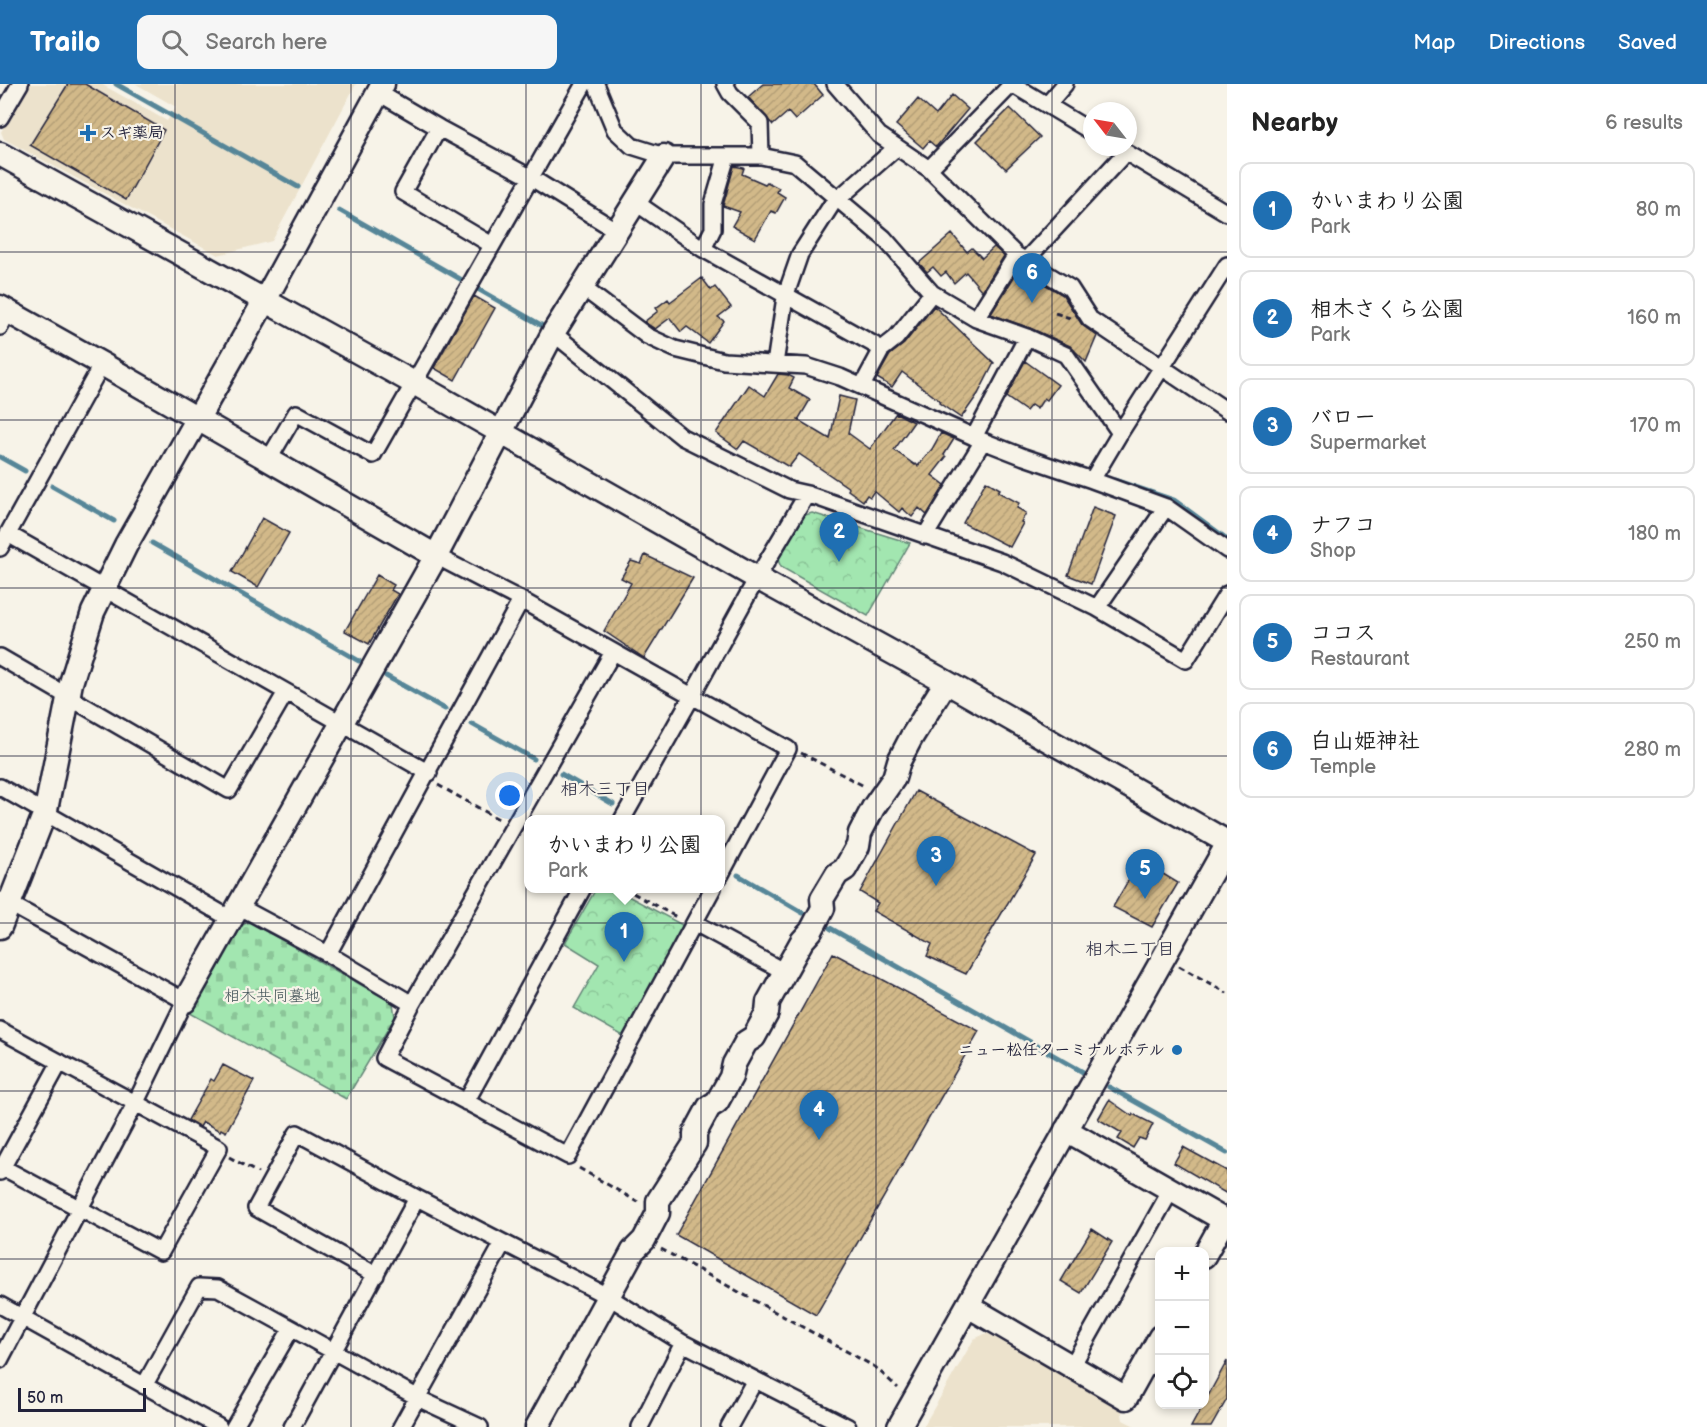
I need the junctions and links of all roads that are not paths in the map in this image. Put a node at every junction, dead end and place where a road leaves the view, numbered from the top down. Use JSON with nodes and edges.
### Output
{"nodes":[{"id":1,"x":20,"y":84,"type":"edge"},
{"id":2,"x":584,"y":84,"type":"edge"},
{"id":3,"x":596,"y":84,"type":"edge"},
{"id":4,"x":725,"y":84,"type":"edge"},
{"id":5,"x":835,"y":84,"type":"edge"},
{"id":6,"x":1012,"y":84,"type":"edge"},
{"id":7,"x":1065,"y":84,"type":"edge"},
{"id":8,"x":381,"y":88,"type":"edge"},
{"id":9,"x":1047,"y":105,"type":"junction"},
{"id":10,"x":0,"y":118,"type":"edge"},
{"id":11,"x":1083,"y":127,"type":"edge"},
{"id":12,"x":439,"y":128,"type":"junction"},
{"id":13,"x":897,"y":147,"type":"junction"},
{"id":14,"x":0,"y":153,"type":"edge"},
{"id":15,"x":664,"y":156,"type":"junction"},
{"id":16,"x":727,"y":156,"type":"junction"},
{"id":17,"x":761,"y":156,"type":"junction"},
{"id":18,"x":1116,"y":156,"type":"edge"},
{"id":19,"x":1133,"y":156,"type":"edge"},
{"id":20,"x":929,"y":169,"type":"junction"},
{"id":21,"x":531,"y":177,"type":"junction"},
{"id":22,"x":837,"y":199,"type":"junction"},
{"id":23,"x":636,"y":202,"type":"junction"},
{"id":24,"x":1227,"y":213,"type":"edge"},
{"id":25,"x":617,"y":231,"type":"junction"},
{"id":26,"x":492,"y":245,"type":"junction"},
{"id":27,"x":703,"y":249,"type":"junction"},
{"id":28,"x":1021,"y":258,"type":"junction"},
{"id":29,"x":1227,"y":265,"type":"edge"},
{"id":30,"x":582,"y":287,"type":"junction"},
{"id":31,"x":932,"y":293,"type":"junction"},
{"id":32,"x":785,"y":297,"type":"junction"},
{"id":33,"x":265,"y":300,"type":"junction"},
{"id":34,"x":3,"y":315,"type":"edge"},
{"id":35,"x":976,"y":319,"type":"junction"},
{"id":36,"x":553,"y":333,"type":"junction"},
{"id":37,"x":1027,"y":337,"type":"junction"},
{"id":38,"x":882,"y":350,"type":"junction"},
{"id":39,"x":102,"y":364,"type":"junction"},
{"id":40,"x":775,"y":364,"type":"junction"},
{"id":41,"x":1163,"y":367,"type":"junction"},
{"id":42,"x":414,"y":383,"type":"junction"},
{"id":43,"x":862,"y":386,"type":"junction"},
{"id":44,"x":1227,"y":411,"type":"edge"},
{"id":45,"x":198,"y":419,"type":"junction"},
{"id":46,"x":501,"y":432,"type":"junction"},
{"id":47,"x":1120,"y":433,"type":"junction"},
{"id":48,"x":978,"y":439,"type":"junction"},
{"id":49,"x":268,"y":459,"type":"junction"},
{"id":50,"x":1092,"y":480,"type":"junction"},
{"id":51,"x":807,"y":494,"type":"junction"},
{"id":52,"x":1166,"y":507,"type":"junction"},
{"id":53,"x":8,"y":534,"type":"junction"},
{"id":54,"x":925,"y":536,"type":"junction"},
{"id":55,"x":0,"y":548,"type":"edge"},
{"id":56,"x":1227,"y":550,"type":"edge"},
{"id":57,"x":436,"y":556,"type":"junction"},
{"id":58,"x":757,"y":578,"type":"junction"},
{"id":59,"x":104,"y":589,"type":"junction"},
{"id":60,"x":1227,"y":594,"type":"edge"},
{"id":61,"x":521,"y":600,"type":"junction"},
{"id":62,"x":1097,"y":608,"type":"junction"},
{"id":63,"x":613,"y":652,"type":"junction"},
{"id":64,"x":0,"y":657,"type":"edge"},
{"id":65,"x":946,"y":682,"type":"junction"},
{"id":66,"x":286,"y":692,"type":"junction"},
{"id":67,"x":68,"y":696,"type":"junction"},
{"id":68,"x":692,"y":696,"type":"junction"},
{"id":69,"x":341,"y":723,"type":"junction"},
{"id":70,"x":427,"y":776,"type":"junction"},
{"id":71,"x":0,"y":787,"type":"edge"},
{"id":72,"x":45,"y":812,"type":"junction"},
{"id":73,"x":525,"y":815,"type":"edge"},
{"id":74,"x":624,"y":815,"type":"edge"},
{"id":75,"x":519,"y":826,"type":"edge"},
{"id":76,"x":1227,"y":843,"type":"edge"},
{"id":77,"x":725,"y":867,"type":"edge"},
{"id":78,"x":580,"y":893,"type":"edge"},
{"id":79,"x":711,"y":893,"type":"edge"},
{"id":80,"x":5,"y":902,"type":"edge"},
{"id":81,"x":235,"y":913,"type":"junction"},
{"id":82,"x":694,"y":925,"type":"junction"},
{"id":83,"x":0,"y":927,"type":"edge"},
{"id":84,"x":328,"y":954,"type":"junction"},
{"id":85,"x":785,"y":972,"type":"junction"},
{"id":86,"x":185,"y":1001,"type":"junction"},
{"id":87,"x":412,"y":1004,"type":"junction"},
{"id":88,"x":0,"y":1030,"type":"edge"},
{"id":89,"x":60,"y":1062,"type":"junction"},
{"id":90,"x":136,"y":1102,"type":"junction"},
{"id":91,"x":466,"y":1102,"type":"junction"},
{"id":92,"x":1066,"y":1130,"type":"junction"},
{"id":93,"x":1,"y":1169,"type":"edge"},
{"id":94,"x":1171,"y":1190,"type":"junction"},
{"id":95,"x":417,"y":1198,"type":"junction"},
{"id":96,"x":79,"y":1210,"type":"junction"},
{"id":97,"x":503,"y":1243,"type":"junction"},
{"id":98,"x":1209,"y":1247,"type":"edge"},
{"id":99,"x":376,"y":1275,"type":"junction"},
{"id":100,"x":609,"y":1297,"type":"junction"},
{"id":101,"x":0,"y":1305,"type":"edge"},
{"id":102,"x":968,"y":1306,"type":"junction"},
{"id":103,"x":22,"y":1317,"type":"junction"},
{"id":104,"x":291,"y":1329,"type":"junction"},
{"id":105,"x":683,"y":1343,"type":"junction"},
{"id":106,"x":1155,"y":1346,"type":"edge"},
{"id":107,"x":333,"y":1352,"type":"junction"},
{"id":108,"x":0,"y":1360,"type":"edge"},
{"id":109,"x":1072,"y":1366,"type":"junction"},
{"id":110,"x":755,"y":1380,"type":"junction"},
{"id":111,"x":144,"y":1386,"type":"junction"},
{"id":112,"x":417,"y":1397,"type":"junction"},
{"id":113,"x":841,"y":1426,"type":"edge"},
{"id":114,"x":219,"y":1427,"type":"edge"},
{"id":115,"x":234,"y":1427,"type":"edge"},
{"id":116,"x":292,"y":1427,"type":"edge"},
{"id":117,"x":401,"y":1427,"type":"edge"},
{"id":118,"x":480,"y":1427,"type":"edge"},
{"id":119,"x":537,"y":1427,"type":"edge"},
{"id":120,"x":640,"y":1427,"type":"edge"},
{"id":121,"x":729,"y":1427,"type":"edge"},
{"id":122,"x":899,"y":1427,"type":"edge"}],
"edges":[{"from":1,"to":10,"type":"street"},
{"from":2,"to":21,"type":"street"},
{"from":3,"to":15,"type":"street"},
{"from":4,"to":17,"type":"street"},
{"from":5,"to":13,"type":"street"},
{"from":6,"to":9,"type":"street"},
{"from":6,"to":20,"type":"street"},
{"from":7,"to":9,"type":"street"},
{"from":8,"to":12,"type":"street"},
{"from":8,"to":33,"type":"street"},
{"from":9,"to":11,"type":"street"},
{"from":12,"to":21,"type":"street"},
{"from":12,"to":26,"type":"street"},
{"from":13,"to":20,"type":"street"},
{"from":13,"to":22,"type":"street"},
{"from":14,"to":33,"type":"street"},
{"from":15,"to":16,"type":"street"},
{"from":15,"to":23,"type":"street"},
{"from":16,"to":17,"type":"street"},
{"from":16,"to":27,"type":"street"},
{"from":17,"to":22,"type":"street"},
{"from":18,"to":28,"type":"street"},
{"from":19,"to":24,"type":"street"},
{"from":20,"to":28,"type":"street"},
{"from":21,"to":25,"type":"street"},
{"from":21,"to":26,"type":"street"},
{"from":22,"to":31,"type":"street"},
{"from":22,"to":32,"type":"street"},
{"from":23,"to":25,"type":"street"},
{"from":23,"to":27,"type":"street"},
{"from":25,"to":30,"type":"street"},
{"from":26,"to":42,"type":"street"},
{"from":27,"to":32,"type":"street"},
{"from":28,"to":35,"type":"street"},
{"from":28,"to":41,"type":"street"},
{"from":29,"to":41,"type":"street"},
{"from":30,"to":36,"type":"street"},
{"from":30,"to":40,"type":"street"},
{"from":31,"to":35,"type":"street"},
{"from":31,"to":38,"type":"street"},
{"from":32,"to":38,"type":"street"},
{"from":32,"to":40,"type":"street"},
{"from":33,"to":42,"type":"street"},
{"from":33,"to":45,"type":"street"},
{"from":34,"to":39,"type":"street"},
{"from":35,"to":37,"type":"street"},
{"from":36,"to":46,"type":"street"},
{"from":36,"to":51,"type":"street"},
{"from":37,"to":47,"type":"street"},
{"from":37,"to":48,"type":"street"},
{"from":38,"to":43,"type":"street"},
{"from":39,"to":45,"type":"street"},
{"from":39,"to":53,"type":"street"},
{"from":40,"to":43,"type":"street"},
{"from":41,"to":44,"type":"street"},
{"from":41,"to":47,"type":"street"},
{"from":42,"to":46,"type":"street"},
{"from":42,"to":49,"type":"street"},
{"from":43,"to":48,"type":"street"},
{"from":45,"to":49,"type":"street"},
{"from":45,"to":59,"type":"street"},
{"from":46,"to":57,"type":"street"},
{"from":46,"to":58,"type":"street"},
{"from":47,"to":50,"type":"street"},
{"from":48,"to":50,"type":"street"},
{"from":48,"to":54,"type":"street"},
{"from":49,"to":57,"type":"street"},
{"from":50,"to":52,"type":"street"},
{"from":51,"to":54,"type":"street"},
{"from":51,"to":58,"type":"street"},
{"from":52,"to":56,"type":"street"},
{"from":52,"to":62,"type":"street"},
{"from":53,"to":55,"type":"street"},
{"from":53,"to":59,"type":"street"},
{"from":54,"to":62,"type":"street"},
{"from":57,"to":61,"type":"street"},
{"from":57,"to":69,"type":"street"},
{"from":58,"to":65,"type":"street"},
{"from":58,"to":68,"type":"street"},
{"from":59,"to":66,"type":"street"},
{"from":59,"to":67,"type":"street"},
{"from":60,"to":62,"type":"street"},
{"from":61,"to":63,"type":"street"},
{"from":61,"to":70,"type":"street"},
{"from":63,"to":68,"type":"street"},
{"from":63,"to":73,"type":"street"},
{"from":64,"to":67,"type":"street"},
{"from":65,"to":76,"type":"street"},
{"from":65,"to":85,"type":"street"},
{"from":66,"to":67,"type":"street"},
{"from":66,"to":69,"type":"street"},
{"from":67,"to":72,"type":"street"},
{"from":68,"to":74,"type":"street"},
{"from":68,"to":77,"type":"street"},
{"from":69,"to":70,"type":"street"},
{"from":69,"to":81,"type":"street"},
{"from":70,"to":84,"type":"street"},
{"from":71,"to":72,"type":"street"},
{"from":72,"to":80,"type":"street"},
{"from":72,"to":81,"type":"street"},
{"from":75,"to":87,"type":"street"},
{"from":76,"to":92,"type":"street"},
{"from":78,"to":91,"type":"street"},
{"from":79,"to":82,"type":"street"},
{"from":80,"to":83,"type":"street"},
{"from":80,"to":86,"type":"street"},
{"from":81,"to":84,"type":"street"},
{"from":81,"to":86,"type":"street"},
{"from":82,"to":85,"type":"street"},
{"from":82,"to":91,"type":"street"},
{"from":84,"to":87,"type":"street"},
{"from":85,"to":100,"type":"street"},
{"from":86,"to":90,"type":"street"},
{"from":87,"to":91,"type":"street"},
{"from":88,"to":89,"type":"street"},
{"from":89,"to":90,"type":"street"},
{"from":89,"to":93,"type":"street"},
{"from":90,"to":96,"type":"street"},
{"from":90,"to":96,"type":"street"},
{"from":92,"to":94,"type":"street"},
{"from":92,"to":102,"type":"street"},
{"from":93,"to":96,"type":"street"},
{"from":94,"to":98,"type":"street"},
{"from":94,"to":109,"type":"street"},
{"from":95,"to":97,"type":"street"},
{"from":95,"to":99,"type":"street"},
{"from":95,"to":99,"type":"street"},
{"from":96,"to":103,"type":"street"},
{"from":97,"to":100,"type":"street"},
{"from":97,"to":112,"type":"street"},
{"from":99,"to":107,"type":"street"},
{"from":100,"to":105,"type":"street"},
{"from":100,"to":119,"type":"street"},
{"from":101,"to":103,"type":"street"},
{"from":102,"to":109,"type":"street"},
{"from":102,"to":122,"type":"street"},
{"from":103,"to":108,"type":"street"},
{"from":103,"to":111,"type":"street"},
{"from":104,"to":107,"type":"street"},
{"from":104,"to":111,"type":"street"},
{"from":104,"to":115,"type":"street"},
{"from":105,"to":110,"type":"street"},
{"from":105,"to":120,"type":"street"},
{"from":106,"to":109,"type":"street"},
{"from":107,"to":112,"type":"street"},
{"from":107,"to":116,"type":"street"},
{"from":110,"to":113,"type":"street"},
{"from":110,"to":121,"type":"street"},
{"from":111,"to":114,"type":"street"},
{"from":112,"to":117,"type":"street"},
{"from":112,"to":118,"type":"street"}]}
